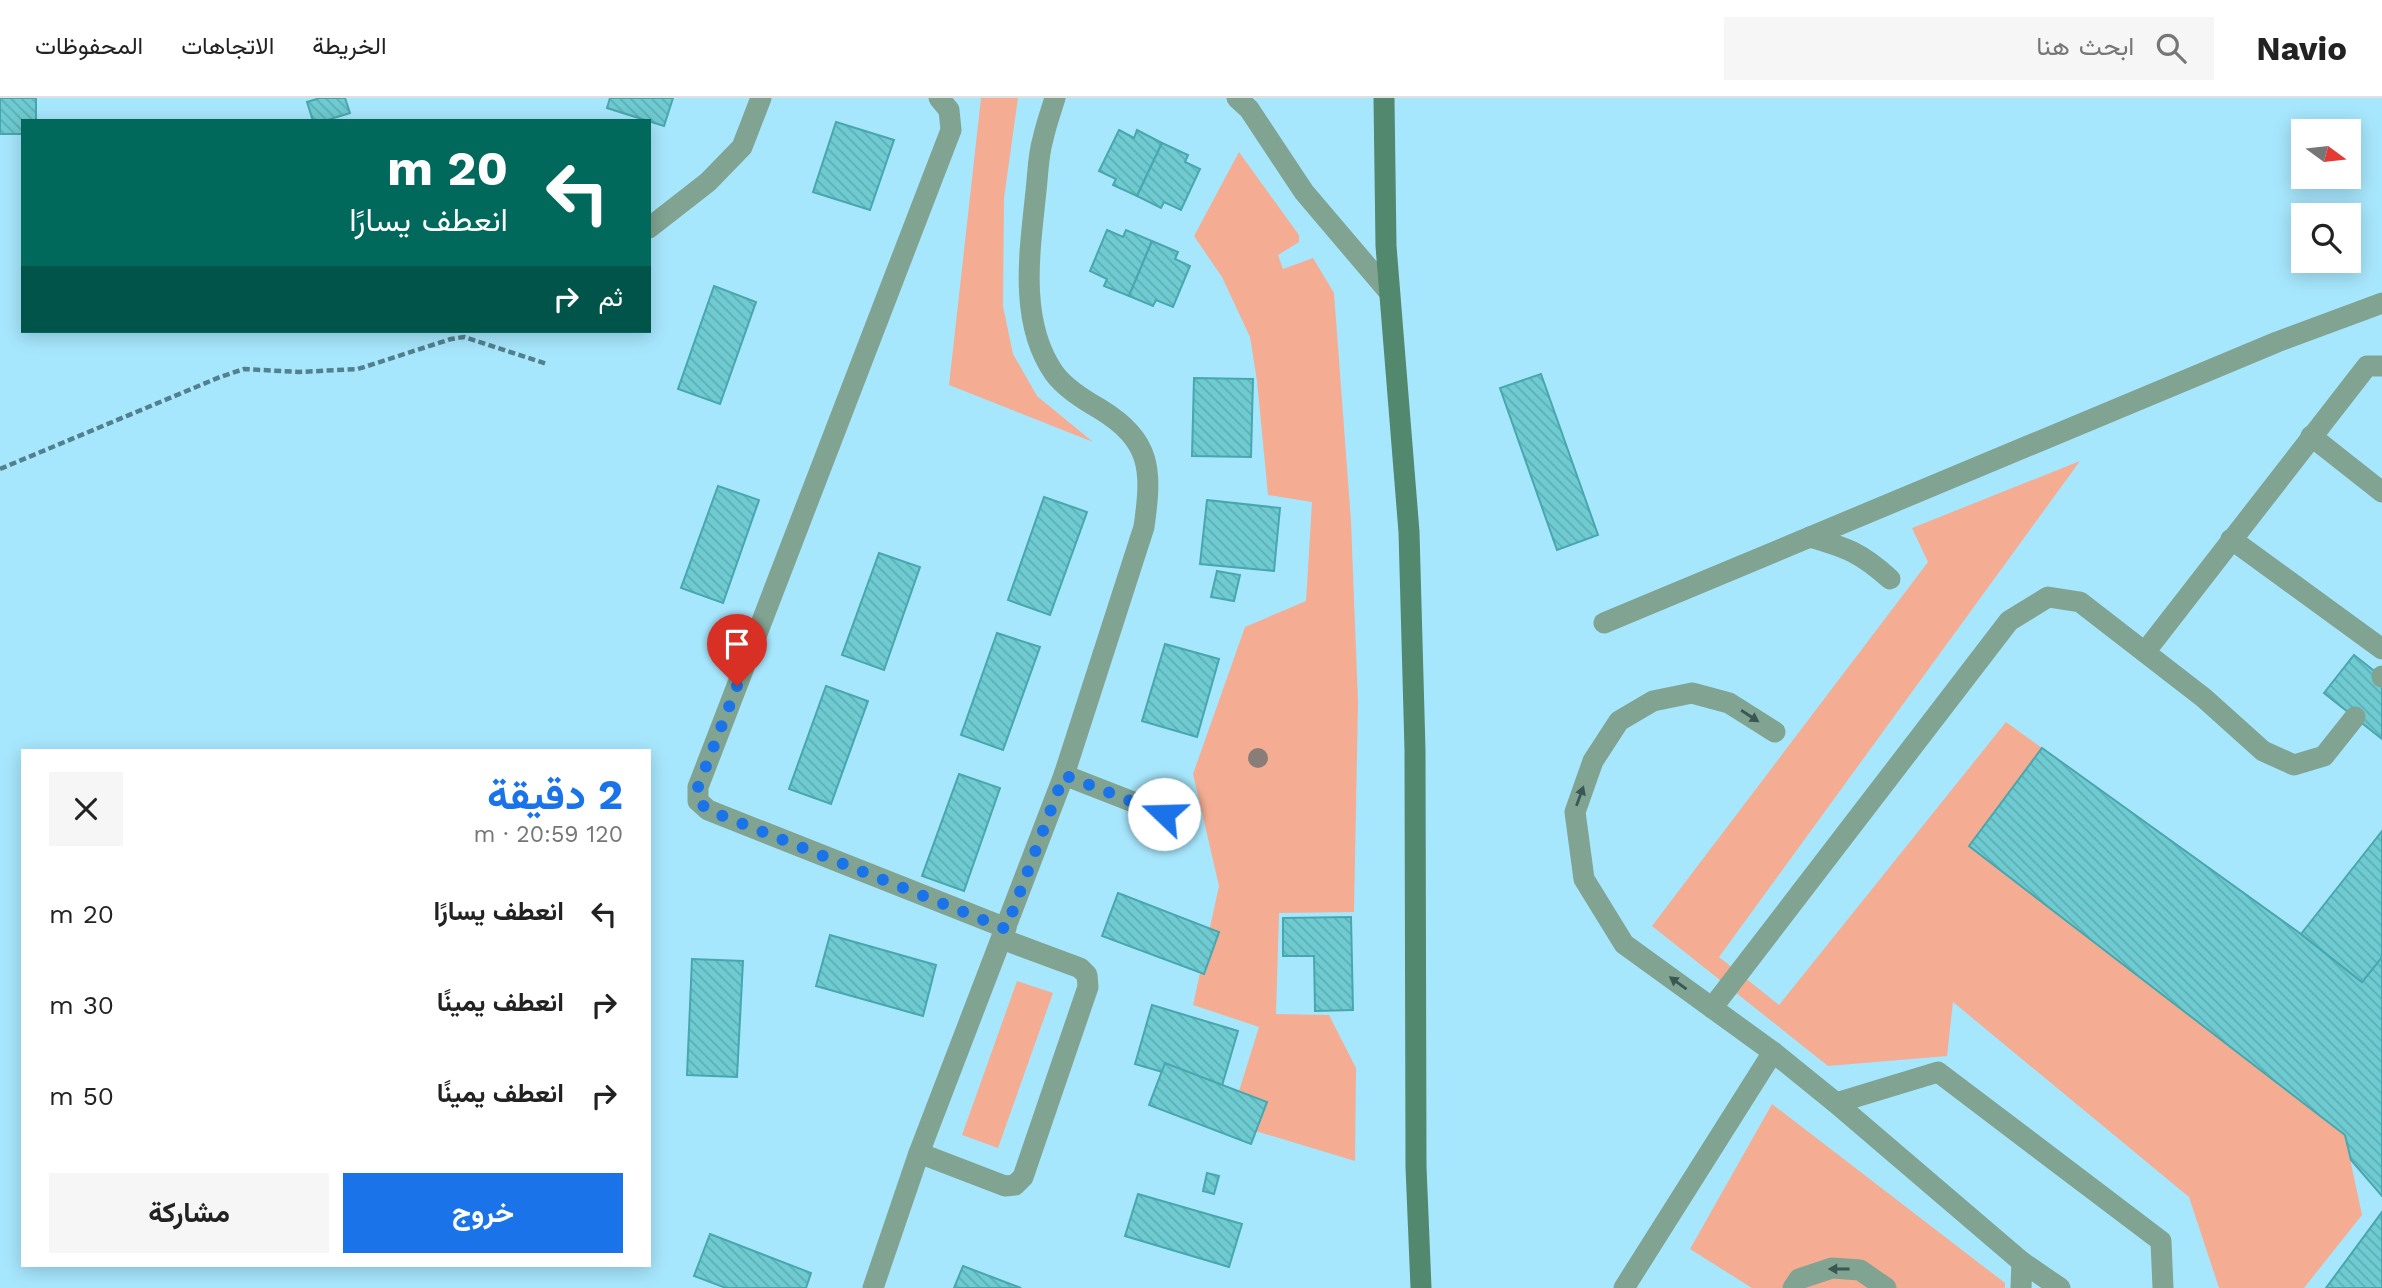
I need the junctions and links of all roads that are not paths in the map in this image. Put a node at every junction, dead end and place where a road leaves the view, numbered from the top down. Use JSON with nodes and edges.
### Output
{"nodes":[{"id":1,"x":761,"y":98,"type":"edge"},
{"id":2,"x":939,"y":98,"type":"edge"},
{"id":3,"x":1055,"y":98,"type":"edge"},
{"id":4,"x":1384,"y":98,"type":"edge"},
{"id":5,"x":1245,"y":102,"type":"edge"},
{"id":6,"x":651,"y":226,"type":"edge"},
{"id":7,"x":1389,"y":292,"type":"junction"},
{"id":8,"x":2382,"y":303,"type":"edge"},
{"id":9,"x":2382,"y":366,"type":"edge"},
{"id":10,"x":2311,"y":436,"type":"junction"},
{"id":11,"x":2382,"y":492,"type":"edge"},
{"id":12,"x":1810,"y":537,"type":"junction"},
{"id":13,"x":2231,"y":540,"type":"junction"},
{"id":14,"x":1889,"y":579,"type":"dead end"},
{"id":15,"x":1604,"y":623,"type":"dead end"},
{"id":16,"x":2382,"y":649,"type":"edge"},
{"id":17,"x":2145,"y":652,"type":"junction"},
{"id":18,"x":2355,"y":717,"type":"dead end"},
{"id":19,"x":1775,"y":732,"type":"dead end"},
{"id":20,"x":1064,"y":775,"type":"junction"},
{"id":21,"x":1164,"y":814,"type":"dead end"},
{"id":22,"x":1004,"y":934,"type":"junction"},
{"id":23,"x":1712,"y":1008,"type":"junction"},
{"id":24,"x":1773,"y":1052,"type":"junction"},
{"id":25,"x":1836,"y":1103,"type":"junction"},
{"id":26,"x":919,"y":1153,"type":"junction"},
{"id":27,"x":2022,"y":1262,"type":"junction"},
{"id":28,"x":873,"y":1288,"type":"edge"},
{"id":29,"x":1421,"y":1288,"type":"edge"},
{"id":30,"x":1624,"y":1288,"type":"edge"},
{"id":31,"x":1793,"y":1288,"type":"edge"},
{"id":32,"x":1886,"y":1288,"type":"edge"},
{"id":33,"x":2021,"y":1288,"type":"edge"},
{"id":34,"x":2060,"y":1288,"type":"edge"},
{"id":35,"x":2163,"y":1288,"type":"edge"}],
"edges":[{"from":1,"to":6,"type":"street"},
{"from":2,"to":22,"type":"street"},
{"from":3,"to":20,"type":"street"},
{"from":4,"to":7,"type":"main road"},
{"from":5,"to":7,"type":"street"},
{"from":7,"to":29,"type":"main road"},
{"from":8,"to":12,"type":"street"},
{"from":9,"to":10,"type":"street"},
{"from":10,"to":11,"type":"street"},
{"from":10,"to":13,"type":"street"},
{"from":12,"to":14,"type":"street"},
{"from":12,"to":15,"type":"street"},
{"from":13,"to":16,"type":"street"},
{"from":13,"to":17,"type":"street"},
{"from":17,"to":18,"type":"street"},
{"from":17,"to":23,"type":"street"},
{"from":23,"to":19,"type":"street","one_way":true},
{"from":20,"to":21,"type":"street"},
{"from":20,"to":22,"type":"street"},
{"from":22,"to":26,"type":"street"},
{"from":22,"to":26,"type":"street"},
{"from":23,"to":24,"type":"street"},
{"from":24,"to":25,"type":"street"},
{"from":24,"to":30,"type":"street"},
{"from":25,"to":27,"type":"street"},
{"from":25,"to":35,"type":"street"},
{"from":26,"to":28,"type":"street"},
{"from":27,"to":33,"type":"street"},
{"from":27,"to":34,"type":"street"},
{"from":32,"to":31,"type":"street","one_way":true}]}
